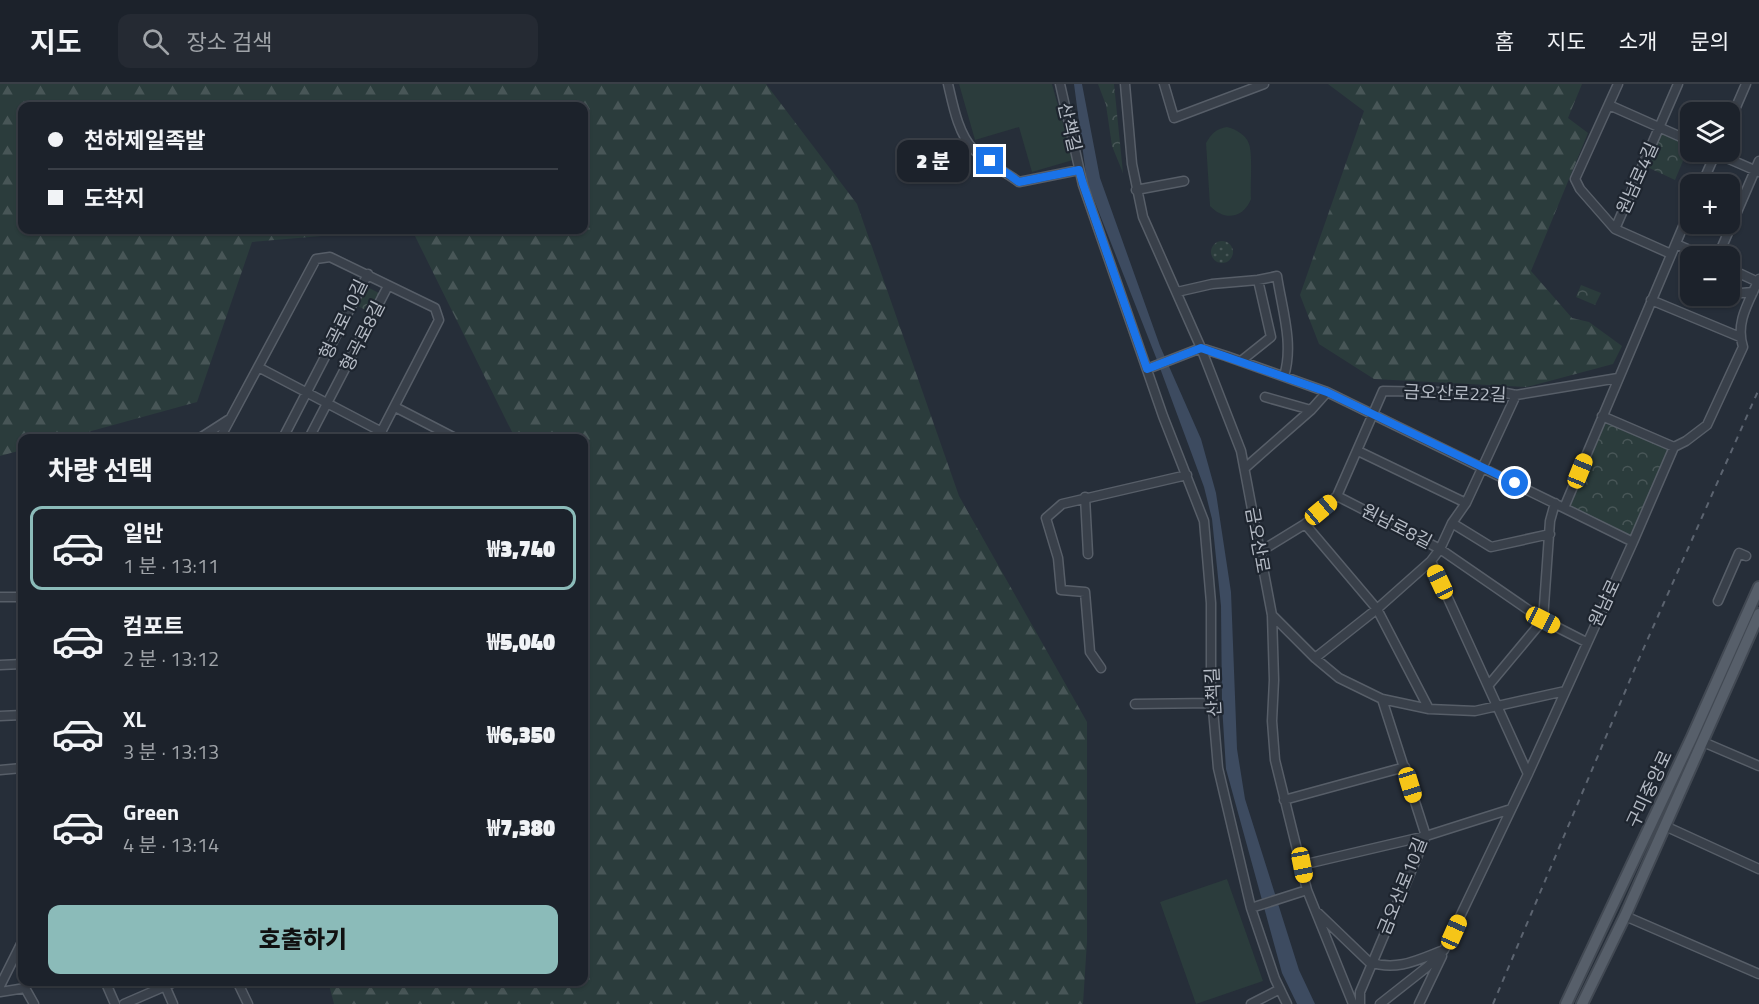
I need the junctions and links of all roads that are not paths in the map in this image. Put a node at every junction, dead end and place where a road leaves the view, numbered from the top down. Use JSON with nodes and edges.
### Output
{"nodes":[{"id":1,"x":948,"y":84,"type":"edge"},
{"id":2,"x":1060,"y":84,"type":"edge"},
{"id":3,"x":1164,"y":84,"type":"edge"},
{"id":4,"x":1264,"y":84,"type":"edge"},
{"id":5,"x":1618,"y":84,"type":"edge"},
{"id":6,"x":1678,"y":84,"type":"edge"},
{"id":7,"x":1746,"y":84,"type":"edge"},
{"id":8,"x":1128,"y":85,"type":"edge"},
{"id":9,"x":1738,"y":102,"type":"edge"},
{"id":10,"x":1609,"y":105,"type":"junction"},
{"id":11,"x":1659,"y":127,"type":"junction"},
{"id":12,"x":1680,"y":136,"type":"edge"},
{"id":13,"x":1759,"y":161,"type":"edge"},
{"id":14,"x":1737,"y":162,"type":"edge"},
{"id":15,"x":1079,"y":170,"type":"junction"},
{"id":16,"x":1757,"y":171,"type":"edge"},
{"id":17,"x":1184,"y":181,"type":"dead end"},
{"id":18,"x":1136,"y":190,"type":"junction"},
{"id":19,"x":1615,"y":229,"type":"junction"},
{"id":20,"x":1680,"y":234,"type":"edge"},
{"id":21,"x":1676,"y":244,"type":"junction"},
{"id":22,"x":1680,"y":246,"type":"edge"},
{"id":23,"x":1723,"y":246,"type":"edge"},
{"id":24,"x":1671,"y":254,"type":"junction"},
{"id":25,"x":1740,"y":273,"type":"edge"},
{"id":26,"x":368,"y":274,"type":"junction"},
{"id":27,"x":1258,"y":280,"type":"junction"},
{"id":28,"x":1758,"y":280,"type":"edge"},
{"id":29,"x":388,"y":286,"type":"junction"},
{"id":30,"x":1177,"y":292,"type":"junction"},
{"id":31,"x":1753,"y":292,"type":"junction"},
{"id":32,"x":1740,"y":293,"type":"edge"},
{"id":33,"x":1652,"y":300,"type":"junction"},
{"id":34,"x":1740,"y":338,"type":"junction"},
{"id":35,"x":1201,"y":348,"type":"junction"},
{"id":36,"x":1241,"y":361,"type":"junction"},
{"id":37,"x":258,"y":367,"type":"junction"},
{"id":38,"x":1147,"y":369,"type":"junction"},
{"id":39,"x":1284,"y":376,"type":"junction"},
{"id":40,"x":1618,"y":378,"type":"junction"},
{"id":41,"x":1327,"y":392,"type":"junction"},
{"id":42,"x":307,"y":393,"type":"junction"},
{"id":43,"x":1516,"y":395,"type":"junction"},
{"id":44,"x":1265,"y":397,"type":"dead end"},
{"id":45,"x":327,"y":403,"type":"junction"},
{"id":46,"x":395,"y":407,"type":"junction"},
{"id":47,"x":1311,"y":410,"type":"junction"},
{"id":48,"x":1373,"y":413,"type":"junction"},
{"id":49,"x":1602,"y":416,"type":"junction"},
{"id":50,"x":229,"y":420,"type":"junction"},
{"id":51,"x":206,"y":434,"type":"edge"},
{"id":52,"x":222,"y":434,"type":"edge"},
{"id":53,"x":285,"y":434,"type":"edge"},
{"id":54,"x":311,"y":434,"type":"edge"},
{"id":55,"x":378,"y":434,"type":"edge"},
{"id":56,"x":381,"y":434,"type":"edge"},
{"id":57,"x":447,"y":434,"type":"edge"},
{"id":58,"x":1674,"y":447,"type":"junction"},
{"id":59,"x":1358,"y":451,"type":"junction"},
{"id":60,"x":1482,"y":466,"type":"junction"},
{"id":61,"x":1245,"y":468,"type":"junction"},
{"id":62,"x":1187,"y":475,"type":"junction"},
{"id":63,"x":1337,"y":496,"type":"junction"},
{"id":64,"x":1084,"y":497,"type":"junction"},
{"id":65,"x":1466,"y":503,"type":"junction"},
{"id":66,"x":1555,"y":503,"type":"junction"},
{"id":67,"x":1564,"y":508,"type":"junction"},
{"id":68,"x":1452,"y":523,"type":"junction"},
{"id":69,"x":1305,"y":524,"type":"junction"},
{"id":70,"x":1550,"y":534,"type":"junction"},
{"id":71,"x":1633,"y":542,"type":"junction"},
{"id":72,"x":1440,"y":549,"type":"junction"},
{"id":73,"x":1261,"y":551,"type":"junction"},
{"id":74,"x":1088,"y":554,"type":"dead end"},
{"id":75,"x":1746,"y":556,"type":"dead end"},
{"id":76,"x":1431,"y":561,"type":"junction"},
{"id":77,"x":1759,"y":586,"type":"edge"},
{"id":78,"x":0,"y":597,"type":"edge"},
{"id":79,"x":18,"y":597,"type":"edge"},
{"id":80,"x":1718,"y":601,"type":"dead end"},
{"id":81,"x":1377,"y":609,"type":"junction"},
{"id":82,"x":1759,"y":614,"type":"edge"},
{"id":83,"x":1272,"y":615,"type":"junction"},
{"id":84,"x":1543,"y":620,"type":"junction"},
{"id":85,"x":1754,"y":638,"type":"edge"},
{"id":86,"x":1586,"y":642,"type":"junction"},
{"id":87,"x":1315,"y":658,"type":"junction"},
{"id":88,"x":18,"y":664,"type":"edge"},
{"id":89,"x":0,"y":665,"type":"edge"},
{"id":90,"x":1101,"y":668,"type":"dead end"},
{"id":91,"x":1488,"y":686,"type":"junction"},
{"id":92,"x":1564,"y":691,"type":"junction"},
{"id":93,"x":1382,"y":699,"type":"junction"},
{"id":94,"x":1212,"y":703,"type":"junction"},
{"id":95,"x":1135,"y":704,"type":"dead end"},
{"id":96,"x":1497,"y":706,"type":"junction"},
{"id":97,"x":1429,"y":709,"type":"junction"},
{"id":98,"x":18,"y":715,"type":"edge"},
{"id":99,"x":0,"y":716,"type":"edge"},
{"id":100,"x":1703,"y":742,"type":"junction"},
{"id":101,"x":1759,"y":766,"type":"edge"},
{"id":102,"x":1404,"y":767,"type":"junction"},
{"id":103,"x":18,"y":768,"type":"edge"},
{"id":104,"x":0,"y":770,"type":"edge"},
{"id":105,"x":1528,"y":774,"type":"junction"},
{"id":106,"x":1284,"y":800,"type":"junction"},
{"id":107,"x":1511,"y":808,"type":"junction"},
{"id":108,"x":1665,"y":826,"type":"junction"},
{"id":109,"x":1426,"y":836,"type":"junction"},
{"id":110,"x":1302,"y":865,"type":"junction"},
{"id":111,"x":1759,"y":869,"type":"edge"},
{"id":112,"x":1307,"y":890,"type":"junction"},
{"id":113,"x":1251,"y":908,"type":"junction"},
{"id":114,"x":1315,"y":910,"type":"junction"},
{"id":115,"x":1625,"y":916,"type":"junction"},
{"id":116,"x":18,"y":950,"type":"edge"},
{"id":117,"x":1444,"y":950,"type":"junction"},
{"id":118,"x":1371,"y":963,"type":"junction"},
{"id":119,"x":1759,"y":974,"type":"edge"},
{"id":120,"x":0,"y":986,"type":"edge"},
{"id":121,"x":23,"y":986,"type":"edge"},
{"id":122,"x":27,"y":986,"type":"edge"},
{"id":123,"x":107,"y":986,"type":"edge"},
{"id":124,"x":160,"y":986,"type":"edge"},
{"id":125,"x":165,"y":986,"type":"edge"},
{"id":126,"x":239,"y":986,"type":"edge"},
{"id":127,"x":1280,"y":989,"type":"junction"},
{"id":128,"x":0,"y":992,"type":"edge"},
{"id":129,"x":34,"y":1004,"type":"edge"},
{"id":130,"x":115,"y":1004,"type":"edge"},
{"id":131,"x":124,"y":1004,"type":"edge"},
{"id":132,"x":173,"y":1004,"type":"edge"},
{"id":133,"x":248,"y":1004,"type":"edge"},
{"id":134,"x":1251,"y":1004,"type":"edge"},
{"id":135,"x":1287,"y":1004,"type":"edge"},
{"id":136,"x":1353,"y":1004,"type":"edge"},
{"id":137,"x":1360,"y":1004,"type":"edge"},
{"id":138,"x":1380,"y":1004,"type":"edge"},
{"id":139,"x":1419,"y":1004,"type":"edge"},
{"id":140,"x":1566,"y":1004,"type":"edge"},
{"id":141,"x":1582,"y":1004,"type":"edge"}],
"edges":[{"from":1,"to":15,"type":"street"},
{"from":2,"to":15,"type":"street","name":"산책길"},
{"from":3,"to":4,"type":"street"},
{"from":5,"to":10,"type":"street","name":"원남로4길"},
{"from":6,"to":11,"type":"street","name":"원남로4길"},
{"from":7,"to":9,"type":"street"},
{"from":8,"to":18,"type":"street","name":"금오산로"},
{"from":10,"to":11,"type":"street","name":"원남로4길"},
{"from":10,"to":19,"type":"street","name":"원남로4길"},
{"from":11,"to":12,"type":"street"},
{"from":11,"to":19,"type":"street","name":"원남로4길"},
{"from":13,"to":16,"type":"street"},
{"from":14,"to":16,"type":"street"},
{"from":15,"to":38,"type":"street","name":"산책길"},
{"from":16,"to":23,"type":"street"},
{"from":17,"to":18,"type":"street"},
{"from":18,"to":30,"type":"street","name":"금오산로"},
{"from":19,"to":24,"type":"street","name":"원남로4길"},
{"from":20,"to":21,"type":"street"},
{"from":21,"to":22,"type":"street"},
{"from":21,"to":24,"type":"street"},
{"from":24,"to":33,"type":"street"},
{"from":25,"to":28,"type":"street"},
{"from":26,"to":29,"type":"street"},
{"from":26,"to":37,"type":"street","name":"형곡로10길"},
{"from":26,"to":42,"type":"street","name":"형곡로10길"},
{"from":27,"to":30,"type":"street"},
{"from":27,"to":36,"type":"street"},
{"from":27,"to":39,"type":"street"},
{"from":28,"to":31,"type":"street"},
{"from":29,"to":45,"type":"street","name":"형곡로8길"},
{"from":29,"to":46,"type":"street","name":"형곡로8길"},
{"from":30,"to":35,"type":"street","name":"금오산로"},
{"from":31,"to":32,"type":"street"},
{"from":31,"to":34,"type":"street"},
{"from":33,"to":34,"type":"street"},
{"from":33,"to":40,"type":"street"},
{"from":34,"to":58,"type":"street"},
{"from":35,"to":36,"type":"street","name":"금오산로22길"},
{"from":35,"to":38,"type":"street"},
{"from":35,"to":61,"type":"street","name":"금오산로"},
{"from":36,"to":39,"type":"street","name":"금오산로22길"},
{"from":37,"to":42,"type":"street"},
{"from":37,"to":50,"type":"street","name":"형곡로10길"},
{"from":38,"to":62,"type":"street","name":"산책길"},
{"from":39,"to":41,"type":"street","name":"금오산로22길"},
{"from":40,"to":43,"type":"street","name":"금오산로22길"},
{"from":40,"to":49,"type":"street"},
{"from":41,"to":47,"type":"street"},
{"from":41,"to":48,"type":"street","name":"금오산로22길"},
{"from":42,"to":45,"type":"street"},
{"from":42,"to":53,"type":"street","name":"형곡로10길"},
{"from":43,"to":48,"type":"street","name":"금오산로22길"},
{"from":43,"to":60,"type":"street","name":"금오산로22길"},
{"from":44,"to":47,"type":"street"},
{"from":45,"to":54,"type":"street","name":"형곡로8길"},
{"from":45,"to":55,"type":"street","name":"형곡로8길"},
{"from":46,"to":56,"type":"street","name":"형곡로8길"},
{"from":46,"to":57,"type":"street"},
{"from":47,"to":61,"type":"street"},
{"from":48,"to":59,"type":"street"},
{"from":48,"to":60,"type":"street","name":"금오산로22길"},
{"from":49,"to":58,"type":"street"},
{"from":49,"to":67,"type":"street"},
{"from":50,"to":51,"type":"street"},
{"from":50,"to":52,"type":"street","name":"형곡로10길"},
{"from":58,"to":71,"type":"street","name":"원남로"},
{"from":59,"to":63,"type":"street"},
{"from":59,"to":65,"type":"street"},
{"from":60,"to":65,"type":"street"},
{"from":60,"to":66,"type":"street","name":"금오산로22길"},
{"from":61,"to":73,"type":"street","name":"금오산로"},
{"from":62,"to":64,"type":"street"},
{"from":62,"to":94,"type":"street","name":"산책길"},
{"from":63,"to":69,"type":"street"},
{"from":63,"to":72,"type":"street","name":"원남로8길"},
{"from":64,"to":74,"type":"street"},
{"from":64,"to":90,"type":"street"},
{"from":65,"to":68,"type":"street"},
{"from":66,"to":67,"type":"street","name":"금오산로22길"},
{"from":66,"to":70,"type":"street"},
{"from":67,"to":71,"type":"street"},
{"from":68,"to":70,"type":"street"},
{"from":68,"to":72,"type":"street"},
{"from":69,"to":73,"type":"street"},
{"from":69,"to":81,"type":"street"},
{"from":70,"to":84,"type":"street"},
{"from":71,"to":86,"type":"street","name":"원남로"},
{"from":72,"to":76,"type":"street"},
{"from":72,"to":84,"type":"street","name":"원남로8길"},
{"from":73,"to":83,"type":"street","name":"금오산로"},
{"from":75,"to":80,"type":"street"},
{"from":76,"to":81,"type":"street"},
{"from":76,"to":91,"type":"street"},
{"from":77,"to":140,"type":"main road","name":"구미중앙로"},
{"from":78,"to":79,"type":"street"},
{"from":81,"to":87,"type":"street"},
{"from":81,"to":97,"type":"street"},
{"from":82,"to":85,"type":"main road","name":"구미중앙로"},
{"from":83,"to":87,"type":"street"},
{"from":83,"to":106,"type":"street","name":"금오산로"},
{"from":84,"to":86,"type":"street","name":"원남로8길"},
{"from":84,"to":91,"type":"street"},
{"from":85,"to":100,"type":"main road","name":"구미중앙로"},
{"from":86,"to":92,"type":"street","name":"원남로"},
{"from":87,"to":93,"type":"street"},
{"from":88,"to":89,"type":"street"},
{"from":91,"to":96,"type":"street"},
{"from":92,"to":96,"type":"street"},
{"from":92,"to":105,"type":"street","name":"원남로"},
{"from":93,"to":97,"type":"street"},
{"from":93,"to":102,"type":"street","name":"금오산로10길"},
{"from":94,"to":95,"type":"street"},
{"from":94,"to":113,"type":"street","name":"산책길"},
{"from":96,"to":97,"type":"street"},
{"from":96,"to":105,"type":"street"},
{"from":98,"to":99,"type":"street"},
{"from":100,"to":101,"type":"street"},
{"from":100,"to":108,"type":"main road","name":"구미중앙로"},
{"from":102,"to":106,"type":"street"},
{"from":102,"to":109,"type":"street","name":"금오산로10길"},
{"from":103,"to":104,"type":"street"},
{"from":105,"to":107,"type":"street","name":"원남로"},
{"from":106,"to":110,"type":"street","name":"금오산로"},
{"from":107,"to":109,"type":"street"},
{"from":107,"to":117,"type":"street","name":"원남로"},
{"from":108,"to":111,"type":"street"},
{"from":108,"to":115,"type":"main road","name":"구미중앙로"},
{"from":109,"to":110,"type":"street"},
{"from":109,"to":118,"type":"street","name":"금오산로10길"},
{"from":110,"to":112,"type":"street","name":"금오산로"},
{"from":112,"to":113,"type":"street"},
{"from":112,"to":114,"type":"street","name":"금오산로"},
{"from":113,"to":127,"type":"street","name":"산책길"},
{"from":114,"to":118,"type":"street"},
{"from":114,"to":136,"type":"street","name":"금오산로"},
{"from":115,"to":119,"type":"street"},
{"from":115,"to":141,"type":"main road","name":"구미중앙로"},
{"from":116,"to":120,"type":"street"},
{"from":117,"to":118,"type":"street"},
{"from":117,"to":138,"type":"street","name":"원남로"},
{"from":117,"to":139,"type":"street"},
{"from":118,"to":137,"type":"street","name":"금오산로10길"},
{"from":121,"to":128,"type":"street"},
{"from":122,"to":129,"type":"street"},
{"from":123,"to":130,"type":"street"},
{"from":124,"to":131,"type":"street"},
{"from":125,"to":132,"type":"street"},
{"from":126,"to":133,"type":"street"},
{"from":127,"to":134,"type":"street"},
{"from":127,"to":135,"type":"street","name":"산책길"}]}
